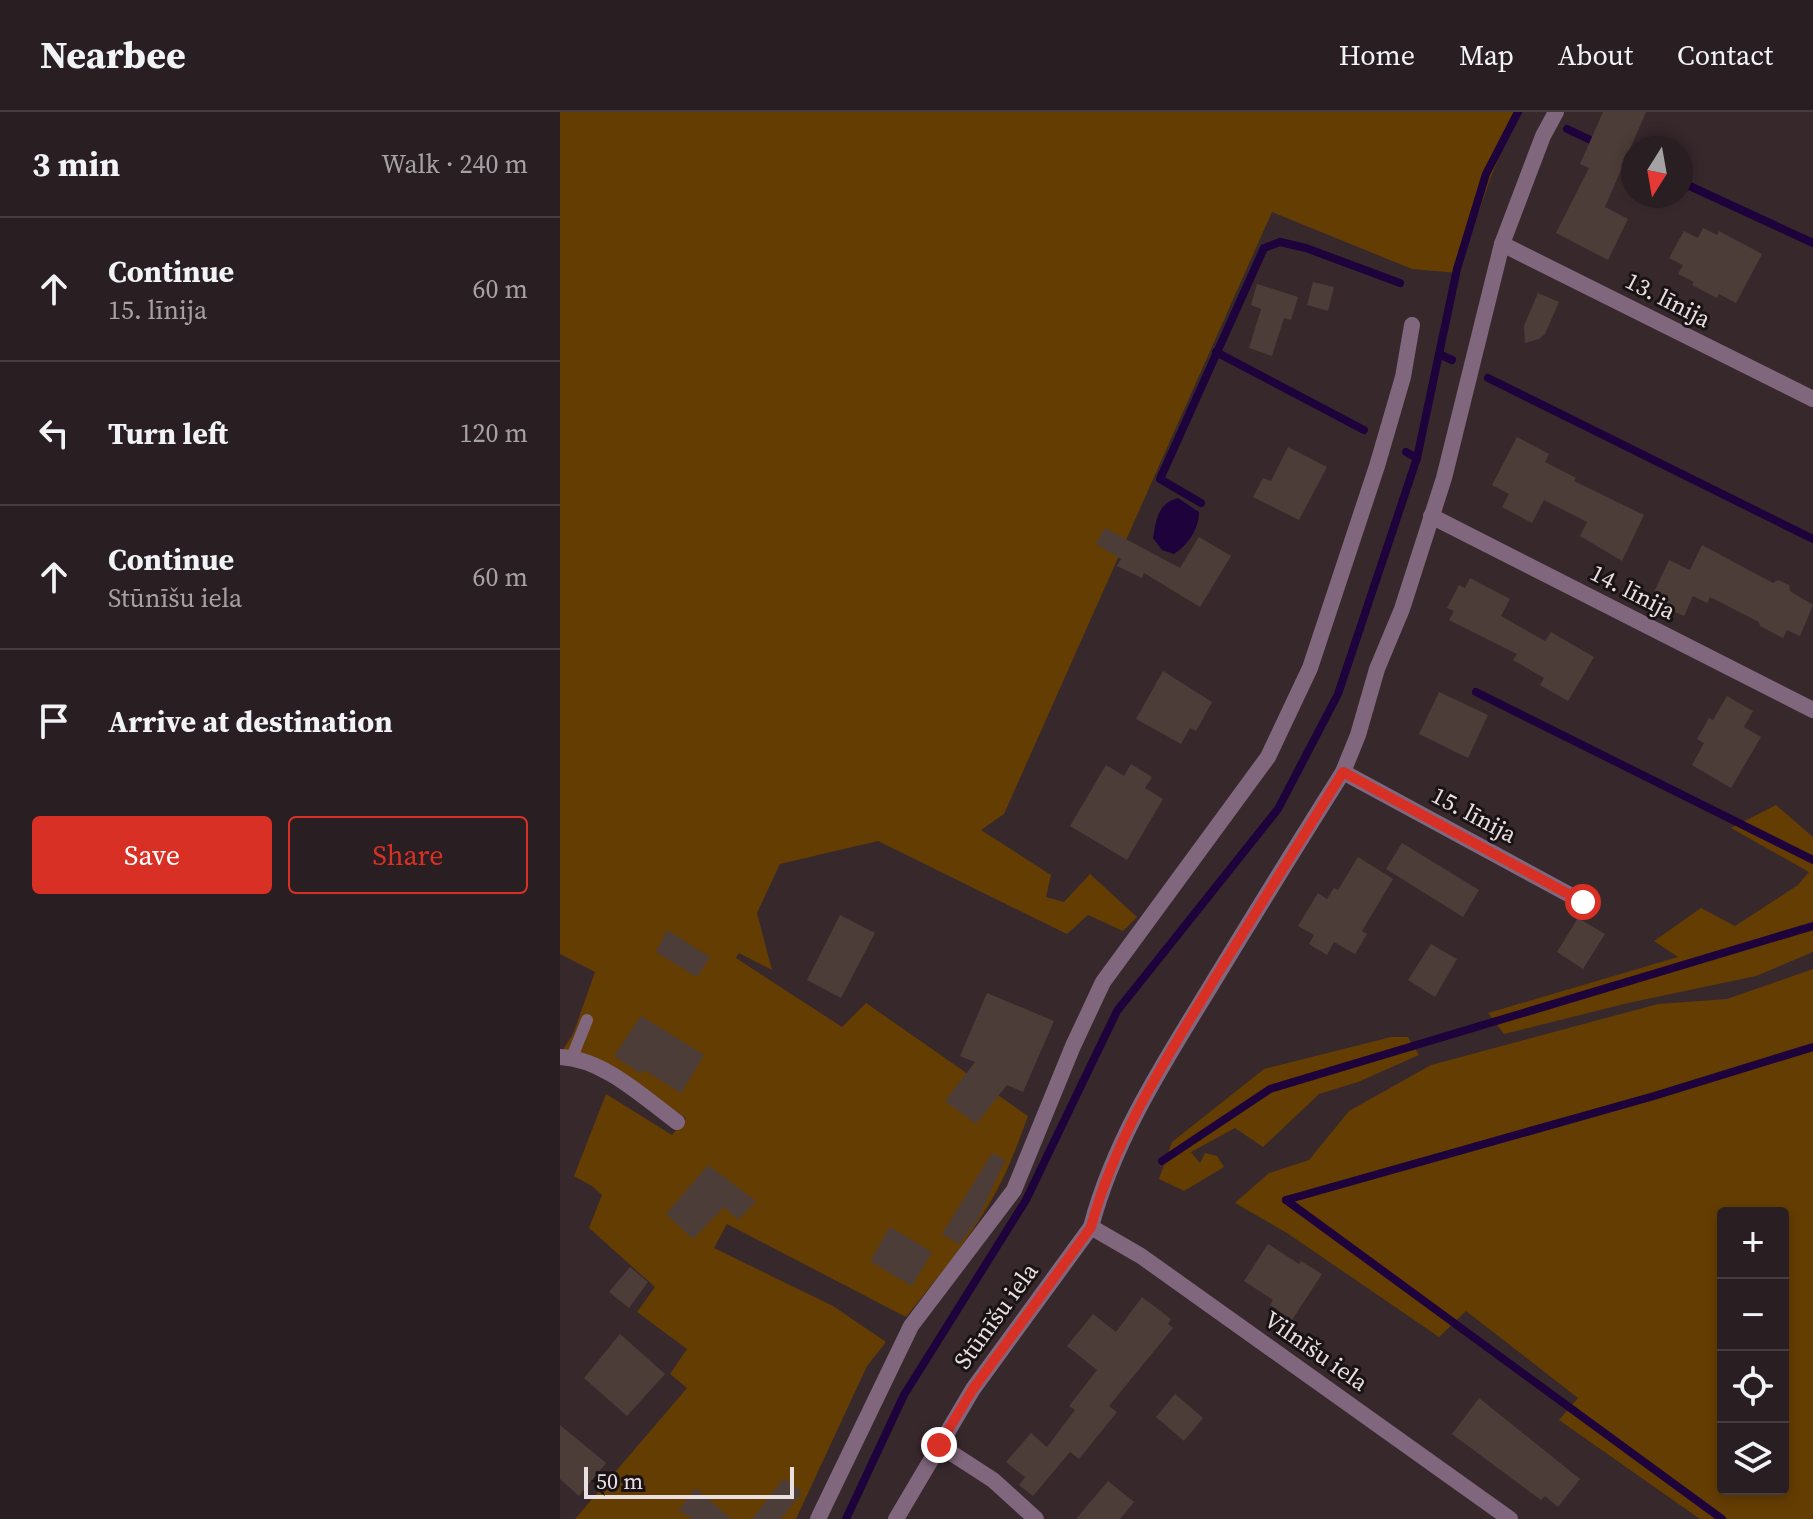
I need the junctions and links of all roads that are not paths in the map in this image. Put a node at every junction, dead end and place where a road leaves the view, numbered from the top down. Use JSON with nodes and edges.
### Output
{"nodes":[{"id":1,"x":1556,"y":112,"type":"edge"},
{"id":2,"x":1502,"y":244,"type":"junction"},
{"id":3,"x":1412,"y":325,"type":"dead end"},
{"id":4,"x":1813,"y":399,"type":"edge"},
{"id":5,"x":1431,"y":516,"type":"junction"},
{"id":6,"x":1813,"y":710,"type":"edge"},
{"id":7,"x":1343,"y":772,"type":"junction"},
{"id":8,"x":1583,"y":902,"type":"dead end"},
{"id":9,"x":587,"y":1020,"type":"dead end"},
{"id":10,"x":566,"y":1057,"type":"edge"},
{"id":11,"x":677,"y":1122,"type":"dead end"},
{"id":12,"x":1091,"y":1227,"type":"junction"},
{"id":13,"x":939,"y":1445,"type":"junction"},
{"id":14,"x":818,"y":1519,"type":"edge"},
{"id":15,"x":896,"y":1519,"type":"edge"},
{"id":16,"x":1036,"y":1519,"type":"edge"},
{"id":17,"x":1510,"y":1519,"type":"edge"}],
"edges":[{"from":1,"to":2,"type":"street","name":"Stūnīšu iela"},
{"from":2,"to":4,"type":"street","name":"13. līnija"},
{"from":2,"to":5,"type":"street","name":"Stūnīšu iela"},
{"from":3,"to":14,"type":"street"},
{"from":5,"to":6,"type":"street","name":"14. līnija"},
{"from":5,"to":7,"type":"street","name":"Stūnīšu iela"},
{"from":7,"to":8,"type":"street","name":"15. līnija"},
{"from":7,"to":12,"type":"street","name":"Stūnīšu iela"},
{"from":9,"to":10,"type":"lane"},
{"from":10,"to":11,"type":"street"},
{"from":12,"to":13,"type":"street","name":"Stūnīšu iela"},
{"from":12,"to":17,"type":"street","name":"Vilnīšu iela"},
{"from":13,"to":15,"type":"street","name":"Stūnīšu iela"},
{"from":13,"to":16,"type":"street"}]}
